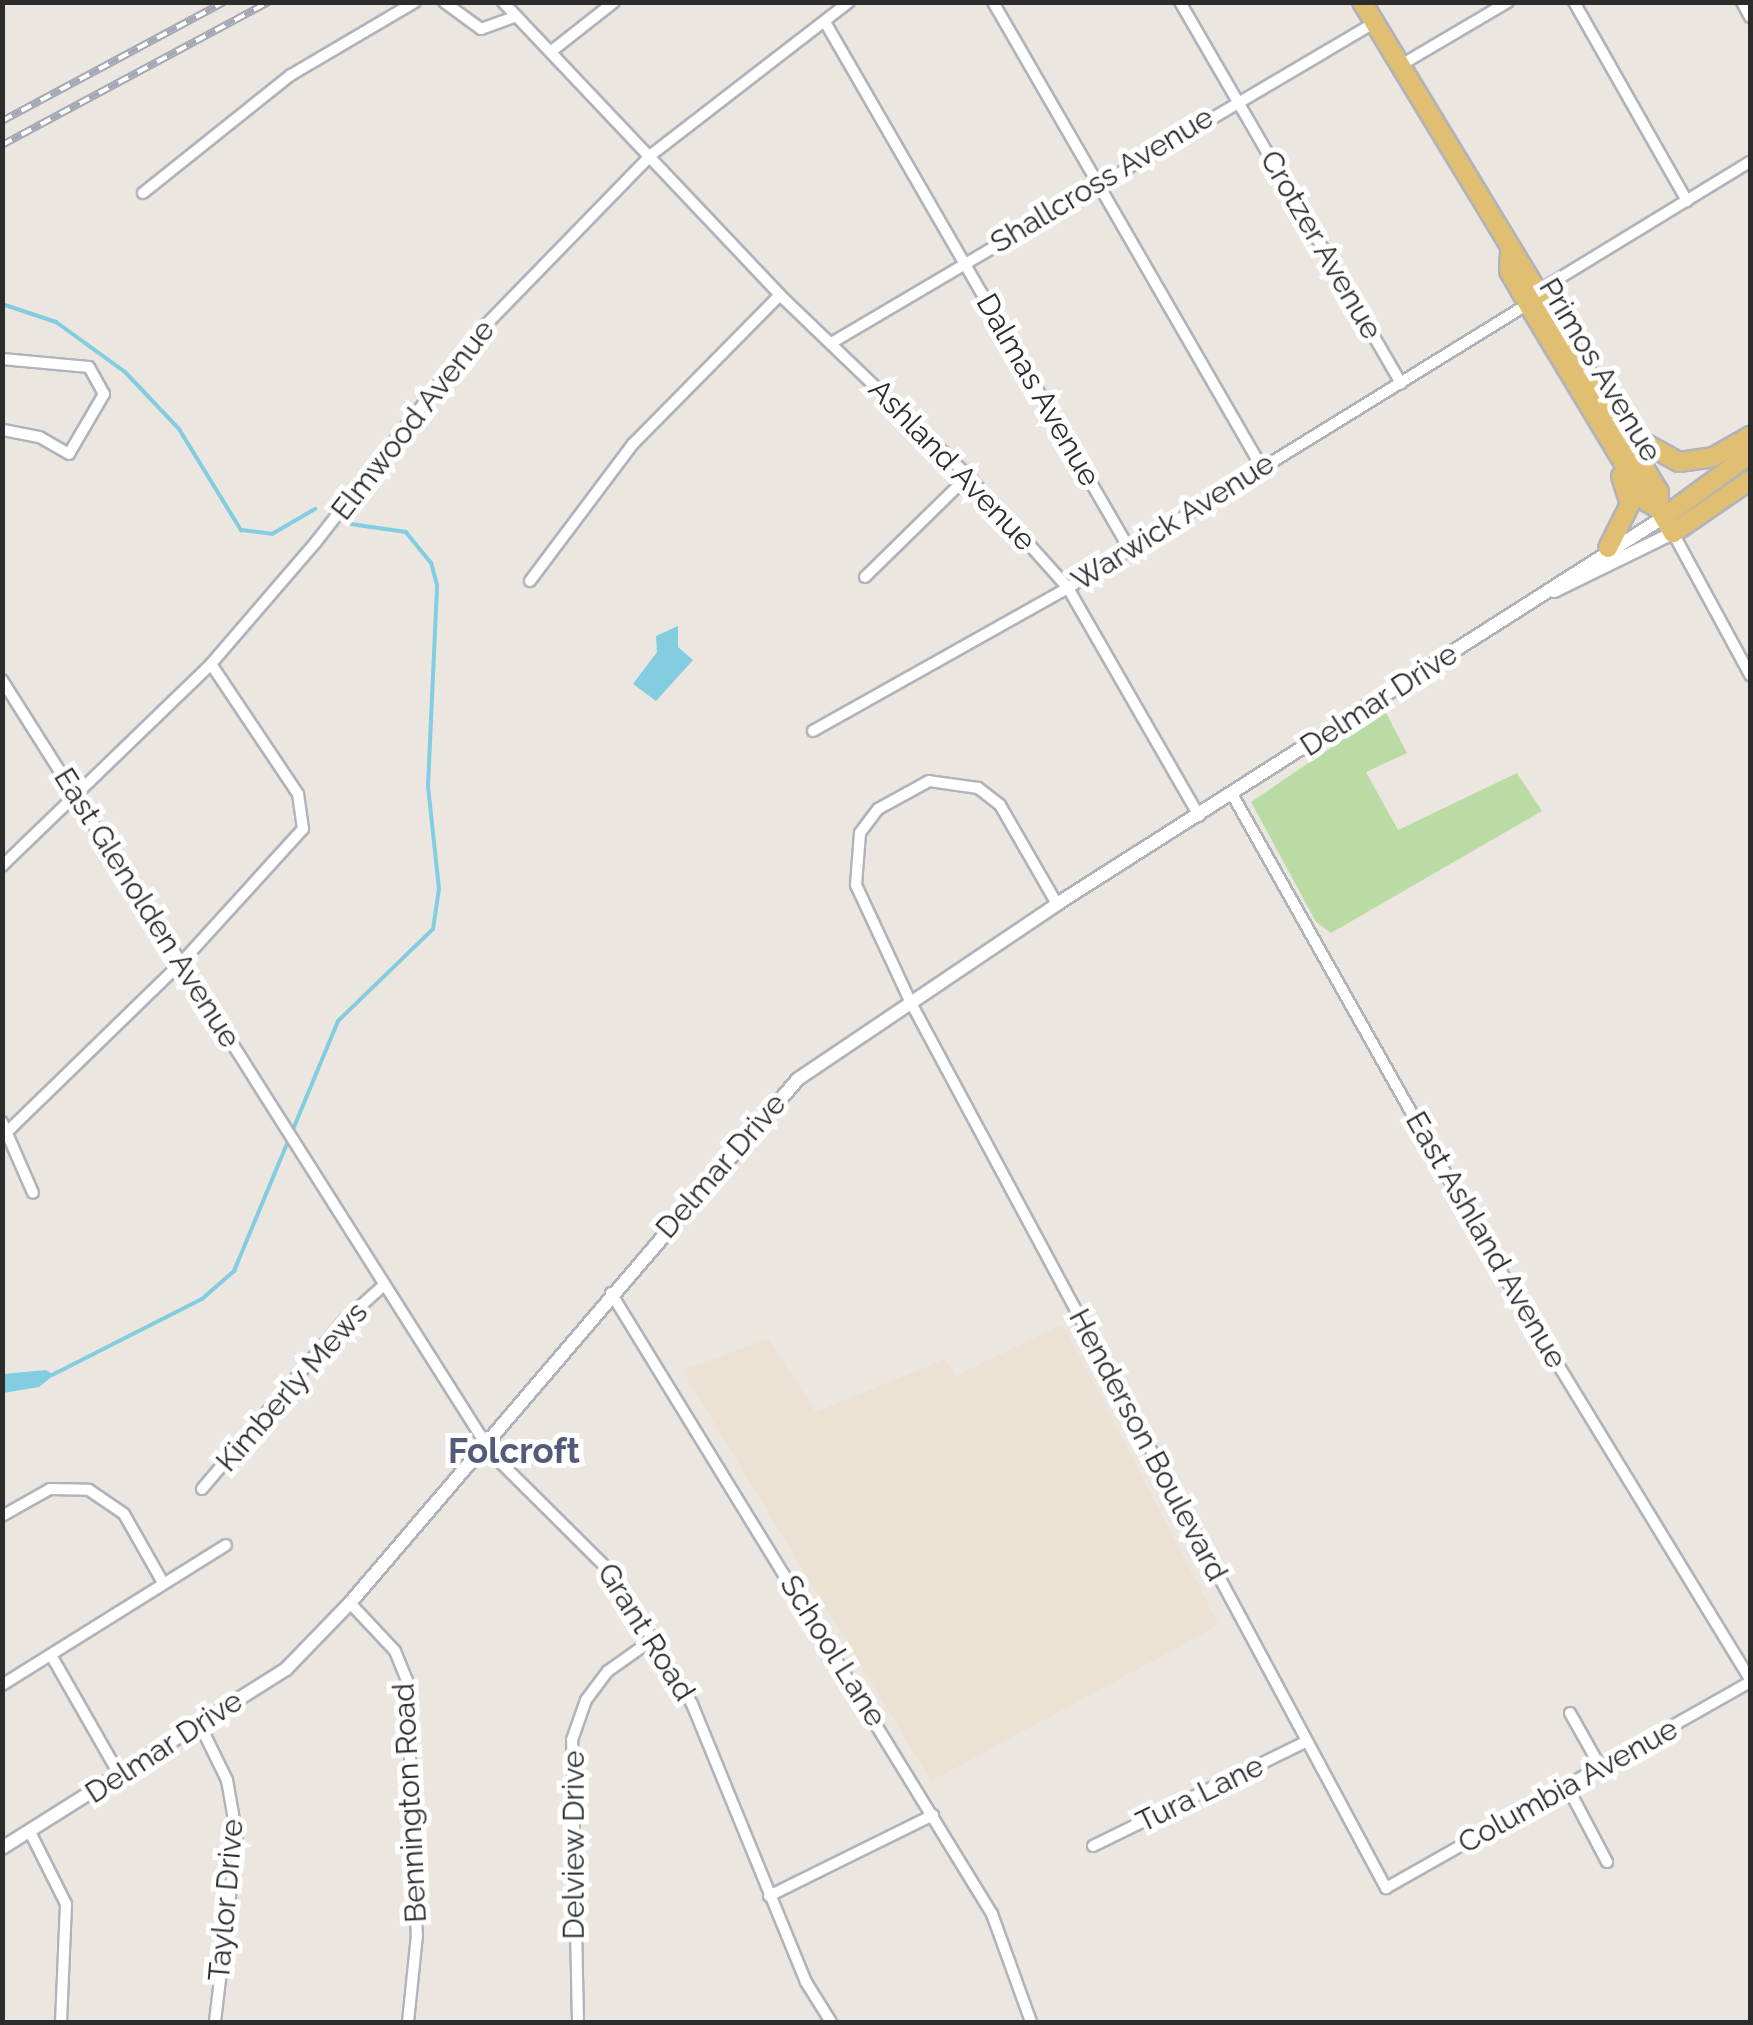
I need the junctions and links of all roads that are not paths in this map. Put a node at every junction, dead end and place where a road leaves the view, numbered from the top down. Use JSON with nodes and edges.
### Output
{"nodes":[{"id":1,"x":415,"y":2,"type":"edge"},
{"id":2,"x":444,"y":2,"type":"edge"},
{"id":3,"x":503,"y":2,"type":"edge"},
{"id":4,"x":614,"y":2,"type":"edge"},
{"id":5,"x":849,"y":2,"type":"edge"},
{"id":6,"x":993,"y":2,"type":"edge"},
{"id":7,"x":1180,"y":2,"type":"edge"},
{"id":8,"x":1362,"y":2,"type":"edge"},
{"id":9,"x":1508,"y":2,"type":"edge"},
{"id":10,"x":1574,"y":2,"type":"edge"},
{"id":11,"x":1742,"y":2,"type":"edge"},
{"id":12,"x":516,"y":16,"type":"junction"},
{"id":13,"x":1750,"y":18,"type":"edge"},
{"id":14,"x":825,"y":22,"type":"junction"},
{"id":15,"x":1374,"y":23,"type":"junction"},
{"id":16,"x":552,"y":50,"type":"junction"},
{"id":17,"x":1400,"y":65,"type":"junction"},
{"id":18,"x":1237,"y":98,"type":"junction"},
{"id":19,"x":650,"y":155,"type":"junction"},
{"id":20,"x":1750,"y":162,"type":"edge"},
{"id":21,"x":1101,"y":187,"type":"junction"},
{"id":22,"x":143,"y":193,"type":"dead end"},
{"id":23,"x":1687,"y":201,"type":"junction"},
{"id":24,"x":964,"y":262,"type":"junction"},
{"id":25,"x":780,"y":294,"type":"junction"},
{"id":26,"x":1534,"y":297,"type":"junction"},
{"id":27,"x":833,"y":342,"type":"junction"},
{"id":28,"x":2,"y":359,"type":"edge"},
{"id":29,"x":1401,"y":384,"type":"junction"},
{"id":30,"x":2,"y":430,"type":"edge"},
{"id":31,"x":1614,"y":433,"type":"junction"},
{"id":32,"x":1750,"y":436,"type":"edge"},
{"id":33,"x":1750,"y":454,"type":"edge"},
{"id":34,"x":1261,"y":466,"type":"junction"},
{"id":35,"x":968,"y":476,"type":"junction"},
{"id":36,"x":1750,"y":480,"type":"edge"},
{"id":37,"x":1666,"y":520,"type":"junction"},
{"id":38,"x":1608,"y":548,"type":"junction"},
{"id":39,"x":1130,"y":550,"type":"junction"},
{"id":40,"x":865,"y":577,"type":"dead end"},
{"id":41,"x":530,"y":581,"type":"dead end"},
{"id":42,"x":1068,"y":588,"type":"junction"},
{"id":43,"x":1540,"y":597,"type":"junction"},
{"id":44,"x":210,"y":664,"type":"junction"},
{"id":45,"x":1750,"y":675,"type":"edge"},
{"id":46,"x":2,"y":680,"type":"edge"},
{"id":47,"x":813,"y":731,"type":"dead end"},
{"id":48,"x":74,"y":793,"type":"junction"},
{"id":49,"x":1232,"y":794,"type":"junction"},
{"id":50,"x":1198,"y":816,"type":"junction"},
{"id":51,"x":2,"y":866,"type":"edge"},
{"id":52,"x":1057,"y":904,"type":"junction"},
{"id":53,"x":180,"y":964,"type":"junction"},
{"id":54,"x":910,"y":1002,"type":"junction"},
{"id":55,"x":5,"y":1127,"type":"edge"},
{"id":56,"x":291,"y":1135,"type":"joint"},
{"id":57,"x":33,"y":1193,"type":"dead end"},
{"id":58,"x":384,"y":1285,"type":"junction"},
{"id":59,"x":610,"y":1292,"type":"junction"},
{"id":60,"x":485,"y":1442,"type":"junction"},
{"id":61,"x":202,"y":1489,"type":"dead end"},
{"id":62,"x":2,"y":1516,"type":"edge"},
{"id":63,"x":226,"y":1545,"type":"dead end"},
{"id":64,"x":162,"y":1582,"type":"junction"},
{"id":65,"x":350,"y":1603,"type":"junction"},
{"id":66,"x":652,"y":1640,"type":"junction"},
{"id":67,"x":50,"y":1655,"type":"junction"},
{"id":68,"x":1750,"y":1681,"type":"edge"},
{"id":69,"x":2,"y":1685,"type":"edge"},
{"id":70,"x":1570,"y":1712,"type":"dead end"},
{"id":71,"x":200,"y":1726,"type":"junction"},
{"id":72,"x":1307,"y":1742,"type":"junction"},
{"id":73,"x":1600,"y":1768,"type":"junction"},
{"id":74,"x":120,"y":1776,"type":"junction"},
{"id":75,"x":1567,"y":1786,"type":"junction"},
{"id":76,"x":933,"y":1815,"type":"junction"},
{"id":77,"x":31,"y":1834,"type":"junction"},
{"id":78,"x":1092,"y":1846,"type":"dead end"},
{"id":79,"x":2,"y":1848,"type":"edge"},
{"id":80,"x":1607,"y":1862,"type":"dead end"},
{"id":81,"x":1386,"y":1888,"type":"joint"},
{"id":82,"x":769,"y":1896,"type":"junction"},
{"id":83,"x":61,"y":2022,"type":"edge"},
{"id":84,"x":215,"y":2022,"type":"edge"},
{"id":85,"x":408,"y":2022,"type":"edge"},
{"id":86,"x":578,"y":2022,"type":"edge"},
{"id":87,"x":831,"y":2022,"type":"edge"},
{"id":88,"x":1031,"y":2022,"type":"edge"}],
"edges":[{"from":1,"to":22,"type":"street"},
{"from":2,"to":12,"type":"street"},
{"from":3,"to":12,"type":"street"},
{"from":4,"to":16,"type":"street"},
{"from":5,"to":14,"type":"street","name":"Elmwood Avenue"},
{"from":6,"to":21,"type":"street"},
{"from":7,"to":18,"type":"street","name":"Crotzer Avenue"},
{"from":8,"to":15,"type":"main road","name":"Primos Avenue"},
{"from":9,"to":17,"type":"street"},
{"from":10,"to":23,"type":"street"},
{"from":11,"to":13,"type":"street"},
{"from":12,"to":16,"type":"street"},
{"from":14,"to":19,"type":"street","name":"Elmwood Avenue"},
{"from":14,"to":24,"type":"street","name":"Dalmas Avenue"},
{"from":15,"to":17,"type":"main road","name":"Primos Avenue"},
{"from":15,"to":18,"type":"street","name":"Shallcross Avenue"},
{"from":16,"to":19,"type":"street"},
{"from":17,"to":26,"type":"main road","name":"Primos Avenue"},
{"from":18,"to":21,"type":"street","name":"Shallcross Avenue"},
{"from":18,"to":29,"type":"street","name":"Crotzer Avenue"},
{"from":19,"to":25,"type":"street","name":"Ashland Avenue"},
{"from":19,"to":44,"type":"street","name":"Elmwood Avenue"},
{"from":20,"to":23,"type":"street","name":"Warwick Avenue"},
{"from":21,"to":24,"type":"street","name":"Shallcross Avenue"},
{"from":21,"to":34,"type":"street"},
{"from":23,"to":26,"type":"street","name":"Warwick Avenue"},
{"from":24,"to":27,"type":"street","name":"Shallcross Avenue"},
{"from":24,"to":39,"type":"street","name":"Dalmas Avenue"},
{"from":25,"to":27,"type":"street","name":"Ashland Avenue"},
{"from":25,"to":41,"type":"street"},
{"from":26,"to":29,"type":"street","name":"Warwick Avenue"},
{"from":26,"to":31,"type":"main road","name":"Primos Avenue"},
{"from":27,"to":35,"type":"street","name":"Ashland Avenue"},
{"from":28,"to":30,"type":"street"},
{"from":29,"to":34,"type":"street","name":"Warwick Avenue"},
{"from":31,"to":32,"type":"main road"},
{"from":31,"to":37,"type":"main road","name":"Primos Avenue"},
{"from":31,"to":38,"type":"main road"},
{"from":33,"to":37,"type":"main road"},
{"from":34,"to":39,"type":"street","name":"Warwick Avenue"},
{"from":35,"to":40,"type":"street"},
{"from":35,"to":42,"type":"street","name":"Ashland Avenue"},
{"from":36,"to":37,"type":"main road"},
{"from":37,"to":38,"type":"street","name":"Delmar Drive"},
{"from":37,"to":43,"type":"street","name":"Delmar Drive"},
{"from":37,"to":45,"type":"street","name":"Primos Avenue"},
{"from":38,"to":43,"type":"street","name":"Delmar Drive"},
{"from":39,"to":42,"type":"street","name":"Warwick Avenue"},
{"from":42,"to":47,"type":"street","name":"Warwick Avenue"},
{"from":42,"to":50,"type":"street","name":"Ashland Avenue"},
{"from":43,"to":49,"type":"street","name":"Delmar Drive"},
{"from":44,"to":48,"type":"street","name":"Elmwood Avenue"},
{"from":44,"to":53,"type":"street"},
{"from":46,"to":48,"type":"street","name":"East Glenolden Avenue"},
{"from":48,"to":51,"type":"street","name":"Elmwood Avenue"},
{"from":48,"to":53,"type":"street","name":"East Glenolden Avenue"},
{"from":49,"to":50,"type":"street","name":"Delmar Drive"},
{"from":49,"to":68,"type":"street","name":"East Ashland Avenue"},
{"from":50,"to":52,"type":"street","name":"Delmar Drive"},
{"from":52,"to":54,"type":"street","name":"Delmar Drive"},
{"from":52,"to":54,"type":"street","name":"Henderson Boulevard"},
{"from":53,"to":55,"type":"street"},
{"from":53,"to":56,"type":"street","name":"East Glenolden Avenue"},
{"from":54,"to":59,"type":"street","name":"Delmar Drive"},
{"from":54,"to":72,"type":"street","name":"Henderson Boulevard"},
{"from":55,"to":57,"type":"street"},
{"from":56,"to":58,"type":"street","name":"Grant Road"},
{"from":58,"to":60,"type":"street","name":"Grant Road"},
{"from":58,"to":61,"type":"street","name":"Kimberly Mews"},
{"from":59,"to":60,"type":"street","name":"Delmar Drive"},
{"from":59,"to":76,"type":"street","name":"School Lane"},
{"from":60,"to":65,"type":"street","name":"Delmar Drive"},
{"from":60,"to":66,"type":"street","name":"Grant Road"},
{"from":62,"to":64,"type":"street"},
{"from":63,"to":64,"type":"street"},
{"from":64,"to":67,"type":"street"},
{"from":65,"to":71,"type":"street","name":"Delmar Drive"},
{"from":65,"to":85,"type":"street","name":"Bennington Road"},
{"from":66,"to":82,"type":"street","name":"Grant Road"},
{"from":66,"to":86,"type":"street","name":"Delview Drive"},
{"from":67,"to":69,"type":"street"},
{"from":67,"to":74,"type":"street"},
{"from":68,"to":73,"type":"street","name":"Columbia Avenue"},
{"from":70,"to":73,"type":"street"},
{"from":71,"to":74,"type":"street","name":"Delmar Drive"},
{"from":71,"to":84,"type":"street","name":"Taylor Drive"},
{"from":72,"to":78,"type":"street","name":"Tura Lane"},
{"from":72,"to":81,"type":"street","name":"Henderson Boulevard"},
{"from":73,"to":75,"type":"street","name":"Columbia Avenue"},
{"from":74,"to":77,"type":"street","name":"Delmar Drive"},
{"from":75,"to":80,"type":"street"},
{"from":75,"to":81,"type":"street","name":"Columbia Avenue"},
{"from":76,"to":82,"type":"street"},
{"from":76,"to":88,"type":"street","name":"School Lane"},
{"from":77,"to":79,"type":"street","name":"Delmar Drive"},
{"from":77,"to":83,"type":"street"},
{"from":82,"to":87,"type":"street","name":"Grant Road"}]}
